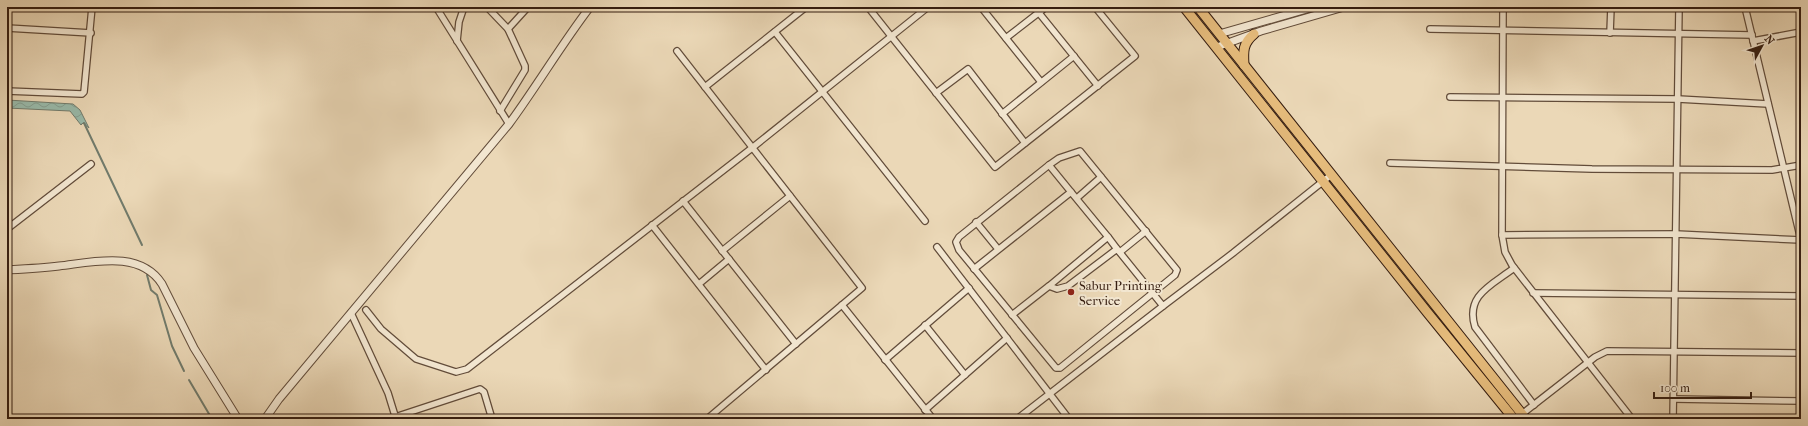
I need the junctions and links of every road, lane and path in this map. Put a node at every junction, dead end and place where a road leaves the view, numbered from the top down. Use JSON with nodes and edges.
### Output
{"nodes":[{"id":1,"x":92,"y":7,"type":"edge"},
{"id":2,"x":436,"y":7,"type":"edge"},
{"id":3,"x":464,"y":7,"type":"edge"},
{"id":4,"x":487,"y":7,"type":"edge"},
{"id":5,"x":528,"y":7,"type":"edge"},
{"id":6,"x":590,"y":7,"type":"edge"},
{"id":7,"x":868,"y":7,"type":"edge"},
{"id":8,"x":928,"y":7,"type":"edge"},
{"id":9,"x":981,"y":7,"type":"edge"},
{"id":10,"x":1046,"y":7,"type":"edge"},
{"id":11,"x":1095,"y":7,"type":"edge"},
{"id":12,"x":1184,"y":7,"type":"edge"},
{"id":13,"x":1198,"y":7,"type":"edge"},
{"id":14,"x":1314,"y":7,"type":"edge"},
{"id":15,"x":1344,"y":7,"type":"edge"},
{"id":16,"x":1503,"y":7,"type":"edge"},
{"id":17,"x":1611,"y":7,"type":"edge"},
{"id":18,"x":1679,"y":7,"type":"edge"},
{"id":19,"x":1746,"y":7,"type":"edge"},
{"id":20,"x":804,"y":8,"type":"edge"},
{"id":21,"x":1039,"y":13,"type":"junction"},
{"id":22,"x":7,"y":28,"type":"edge"},
{"id":23,"x":508,"y":29,"type":"junction"},
{"id":24,"x":1430,"y":29,"type":"dead end"},
{"id":25,"x":1502,"y":30,"type":"junction"},
{"id":26,"x":775,"y":32,"type":"junction"},
{"id":27,"x":1801,"y":32,"type":"edge"},
{"id":28,"x":91,"y":33,"type":"junction"},
{"id":29,"x":1610,"y":33,"type":"junction"},
{"id":30,"x":1679,"y":33,"type":"junction"},
{"id":31,"x":1219,"y":34,"type":"junction"},
{"id":32,"x":1254,"y":34,"type":"junction"},
{"id":33,"x":891,"y":36,"type":"junction"},
{"id":34,"x":1006,"y":38,"type":"junction"},
{"id":35,"x":1753,"y":38,"type":"junction"},
{"id":36,"x":457,"y":41,"type":"junction"},
{"id":37,"x":1227,"y":44,"type":"junction"},
{"id":38,"x":1217,"y":48,"type":"junction"},
{"id":39,"x":677,"y":51,"type":"dead end"},
{"id":40,"x":1074,"y":56,"type":"junction"},
{"id":41,"x":1245,"y":67,"type":"junction"},
{"id":42,"x":1041,"y":82,"type":"junction"},
{"id":43,"x":1098,"y":86,"type":"junction"},
{"id":44,"x":705,"y":87,"type":"junction"},
{"id":45,"x":7,"y":90,"type":"edge"},
{"id":46,"x":822,"y":91,"type":"junction"},
{"id":47,"x":936,"y":93,"type":"junction"},
{"id":48,"x":1450,"y":97,"type":"dead end"},
{"id":49,"x":1502,"y":99,"type":"junction"},
{"id":50,"x":1678,"y":99,"type":"junction"},
{"id":51,"x":1768,"y":104,"type":"junction"},
{"id":52,"x":500,"y":111,"type":"junction"},
{"id":53,"x":1002,"y":114,"type":"junction"},
{"id":54,"x":509,"y":124,"type":"junction"},
{"id":55,"x":1025,"y":143,"type":"junction"},
{"id":56,"x":752,"y":148,"type":"junction"},
{"id":57,"x":92,"y":164,"type":"dead end"},
{"id":58,"x":1390,"y":164,"type":"dead end"},
{"id":59,"x":1049,"y":165,"type":"junction"},
{"id":60,"x":1801,"y":165,"type":"edge"},
{"id":61,"x":1502,"y":166,"type":"junction"},
{"id":62,"x":1785,"y":169,"type":"junction"},
{"id":63,"x":1677,"y":170,"type":"junction"},
{"id":64,"x":1330,"y":175,"type":"junction"},
{"id":65,"x":1101,"y":177,"type":"junction"},
{"id":66,"x":1322,"y":182,"type":"junction"},
{"id":67,"x":1071,"y":192,"type":"junction"},
{"id":68,"x":790,"y":196,"type":"junction"},
{"id":69,"x":1076,"y":198,"type":"junction"},
{"id":70,"x":683,"y":201,"type":"junction"},
{"id":71,"x":925,"y":221,"type":"dead end"},
{"id":72,"x":976,"y":222,"type":"junction"},
{"id":73,"x":652,"y":225,"type":"junction"},
{"id":74,"x":7,"y":230,"type":"edge"},
{"id":75,"x":1146,"y":231,"type":"junction"},
{"id":76,"x":1676,"y":234,"type":"junction"},
{"id":77,"x":1502,"y":235,"type":"junction"},
{"id":78,"x":1108,"y":238,"type":"junction"},
{"id":79,"x":1801,"y":240,"type":"edge"},
{"id":80,"x":937,"y":247,"type":"dead end"},
{"id":81,"x":998,"y":249,"type":"junction"},
{"id":82,"x":1119,"y":250,"type":"junction"},
{"id":83,"x":722,"y":251,"type":"junction"},
{"id":84,"x":729,"y":259,"type":"junction"},
{"id":85,"x":1514,"y":268,"type":"junction"},
{"id":86,"x":974,"y":269,"type":"junction"},
{"id":87,"x":7,"y":270,"type":"edge"},
{"id":88,"x":699,"y":284,"type":"junction"},
{"id":89,"x":1049,"y":286,"type":"junction"},
{"id":90,"x":969,"y":288,"type":"junction"},
{"id":91,"x":1534,"y":293,"type":"junction"},
{"id":92,"x":1153,"y":294,"type":"junction"},
{"id":93,"x":1674,"y":294,"type":"junction"},
{"id":94,"x":1801,"y":296,"type":"edge"},
{"id":95,"x":842,"y":305,"type":"junction"},
{"id":96,"x":1163,"y":306,"type":"junction"},
{"id":97,"x":366,"y":310,"type":"dead end"},
{"id":98,"x":350,"y":314,"type":"junction"},
{"id":99,"x":1012,"y":315,"type":"junction"},
{"id":100,"x":925,"y":325,"type":"junction"},
{"id":101,"x":1007,"y":338,"type":"junction"},
{"id":102,"x":796,"y":344,"type":"junction"},
{"id":103,"x":1674,"y":352,"type":"junction"},
{"id":104,"x":1801,"y":353,"type":"edge"},
{"id":105,"x":885,"y":360,"type":"junction"},
{"id":106,"x":1587,"y":362,"type":"junction"},
{"id":107,"x":766,"y":370,"type":"junction"},
{"id":108,"x":965,"y":375,"type":"junction"},
{"id":109,"x":1050,"y":395,"type":"junction"},
{"id":110,"x":1674,"y":399,"type":"junction"},
{"id":111,"x":1801,"y":401,"type":"edge"},
{"id":112,"x":1534,"y":405,"type":"junction"},
{"id":113,"x":925,"y":410,"type":"junction"},
{"id":114,"x":1520,"y":417,"type":"edge"},
{"id":115,"x":396,"y":418,"type":"edge"},
{"id":116,"x":238,"y":419,"type":"edge"},
{"id":117,"x":265,"y":419,"type":"edge"},
{"id":118,"x":492,"y":419,"type":"edge"},
{"id":119,"x":707,"y":419,"type":"edge"},
{"id":120,"x":932,"y":419,"type":"edge"},
{"id":121,"x":1017,"y":419,"type":"edge"},
{"id":122,"x":1069,"y":419,"type":"edge"},
{"id":123,"x":1632,"y":419,"type":"edge"},
{"id":124,"x":1673,"y":419,"type":"edge"}],
"edges":[{"from":1,"to":28,"type":"street"},
{"from":2,"to":36,"type":"street"},
{"from":3,"to":36,"type":"street"},
{"from":4,"to":23,"type":"street"},
{"from":5,"to":23,"type":"street"},
{"from":6,"to":54,"type":"street"},
{"from":7,"to":33,"type":"street"},
{"from":8,"to":33,"type":"street"},
{"from":9,"to":34,"type":"street"},
{"from":10,"to":21,"type":"street"},
{"from":11,"to":43,"type":"street"},
{"from":12,"to":38,"type":"main road"},
{"from":13,"to":31,"type":"main road"},
{"from":14,"to":31,"type":"street"},
{"from":15,"to":32,"type":"street"},
{"from":16,"to":25,"type":"street"},
{"from":17,"to":29,"type":"street"},
{"from":18,"to":30,"type":"street"},
{"from":19,"to":35,"type":"street"},
{"from":20,"to":26,"type":"street"},
{"from":21,"to":34,"type":"street"},
{"from":21,"to":40,"type":"street"},
{"from":22,"to":28,"type":"street"},
{"from":23,"to":52,"type":"street"},
{"from":24,"to":25,"type":"street"},
{"from":25,"to":29,"type":"street"},
{"from":25,"to":49,"type":"street"},
{"from":26,"to":44,"type":"street"},
{"from":26,"to":46,"type":"street"},
{"from":27,"to":35,"type":"street"},
{"from":28,"to":45,"type":"street"},
{"from":29,"to":30,"type":"street"},
{"from":30,"to":35,"type":"street"},
{"from":30,"to":50,"type":"street"},
{"from":31,"to":37,"type":"main road"},
{"from":32,"to":37,"type":"street"},
{"from":32,"to":41,"type":"main road"},
{"from":33,"to":46,"type":"street"},
{"from":33,"to":47,"type":"street"},
{"from":34,"to":42,"type":"street"},
{"from":35,"to":51,"type":"street"},
{"from":36,"to":52,"type":"street"},
{"from":37,"to":38,"type":"street"},
{"from":37,"to":41,"type":"main road"},
{"from":38,"to":66,"type":"main road"},
{"from":39,"to":44,"type":"street"},
{"from":40,"to":42,"type":"street"},
{"from":40,"to":43,"type":"street"},
{"from":41,"to":64,"type":"main road"},
{"from":42,"to":53,"type":"street"},
{"from":43,"to":55,"type":"street"},
{"from":44,"to":56,"type":"street"},
{"from":46,"to":56,"type":"street"},
{"from":46,"to":71,"type":"street"},
{"from":47,"to":53,"type":"street"},
{"from":47,"to":55,"type":"street"},
{"from":48,"to":49,"type":"street"},
{"from":49,"to":50,"type":"street"},
{"from":49,"to":61,"type":"street"},
{"from":50,"to":51,"type":"street"},
{"from":50,"to":63,"type":"street"},
{"from":51,"to":62,"type":"street"},
{"from":52,"to":54,"type":"street"},
{"from":53,"to":55,"type":"street"},
{"from":54,"to":98,"type":"street"},
{"from":56,"to":68,"type":"street"},
{"from":56,"to":70,"type":"street"},
{"from":57,"to":74,"type":"street"},
{"from":58,"to":61,"type":"street"},
{"from":59,"to":65,"type":"street"},
{"from":59,"to":67,"type":"street"},
{"from":59,"to":72,"type":"street"},
{"from":60,"to":62,"type":"street"},
{"from":61,"to":63,"type":"street"},
{"from":61,"to":77,"type":"street"},
{"from":62,"to":63,"type":"street"},
{"from":62,"to":79,"type":"street"},
{"from":63,"to":76,"type":"street"},
{"from":64,"to":66,"type":"street"},
{"from":64,"to":114,"type":"main road"},
{"from":65,"to":69,"type":"street"},
{"from":65,"to":75,"type":"street"},
{"from":66,"to":96,"type":"street"},
{"from":66,"to":114,"type":"main road"},
{"from":67,"to":69,"type":"street"},
{"from":67,"to":81,"type":"street"},
{"from":68,"to":83,"type":"street"},
{"from":68,"to":95,"type":"street"},
{"from":69,"to":78,"type":"street"},
{"from":70,"to":73,"type":"street"},
{"from":70,"to":83,"type":"street"},
{"from":72,"to":81,"type":"street"},
{"from":72,"to":86,"type":"street"},
{"from":73,"to":88,"type":"street"},
{"from":73,"to":97,"type":"street"},
{"from":75,"to":82,"type":"street"},
{"from":75,"to":92,"type":"street"},
{"from":76,"to":77,"type":"street"},
{"from":76,"to":79,"type":"street"},
{"from":76,"to":93,"type":"street"},
{"from":77,"to":85,"type":"street"},
{"from":78,"to":82,"type":"street"},
{"from":78,"to":89,"type":"street"},
{"from":80,"to":90,"type":"street"},
{"from":81,"to":86,"type":"street"},
{"from":82,"to":89,"type":"street"},
{"from":82,"to":92,"type":"street"},
{"from":83,"to":84,"type":"street"},
{"from":84,"to":88,"type":"street"},
{"from":84,"to":102,"type":"street"},
{"from":85,"to":91,"type":"street"},
{"from":85,"to":112,"type":"street"},
{"from":86,"to":99,"type":"street"},
{"from":87,"to":116,"type":"street"},
{"from":88,"to":107,"type":"street"},
{"from":89,"to":99,"type":"street"},
{"from":90,"to":100,"type":"street"},
{"from":90,"to":101,"type":"street"},
{"from":91,"to":93,"type":"street"},
{"from":91,"to":106,"type":"street"},
{"from":92,"to":96,"type":"street"},
{"from":92,"to":99,"type":"street"},
{"from":93,"to":94,"type":"street"},
{"from":93,"to":103,"type":"street"},
{"from":95,"to":102,"type":"street"},
{"from":95,"to":105,"type":"street"},
{"from":96,"to":109,"type":"street"},
{"from":98,"to":115,"type":"street"},
{"from":98,"to":117,"type":"street"},
{"from":100,"to":105,"type":"street"},
{"from":100,"to":108,"type":"street"},
{"from":101,"to":108,"type":"street"},
{"from":101,"to":109,"type":"street"},
{"from":102,"to":107,"type":"street"},
{"from":103,"to":104,"type":"street"},
{"from":103,"to":106,"type":"street"},
{"from":103,"to":110,"type":"street"},
{"from":105,"to":113,"type":"street"},
{"from":106,"to":112,"type":"street"},
{"from":106,"to":123,"type":"street"},
{"from":107,"to":119,"type":"street"},
{"from":108,"to":113,"type":"street"},
{"from":109,"to":121,"type":"street"},
{"from":109,"to":122,"type":"street"},
{"from":110,"to":111,"type":"street"},
{"from":110,"to":124,"type":"street"},
{"from":112,"to":114,"type":"street"},
{"from":113,"to":120,"type":"street"},
{"from":115,"to":118,"type":"street"}]}
